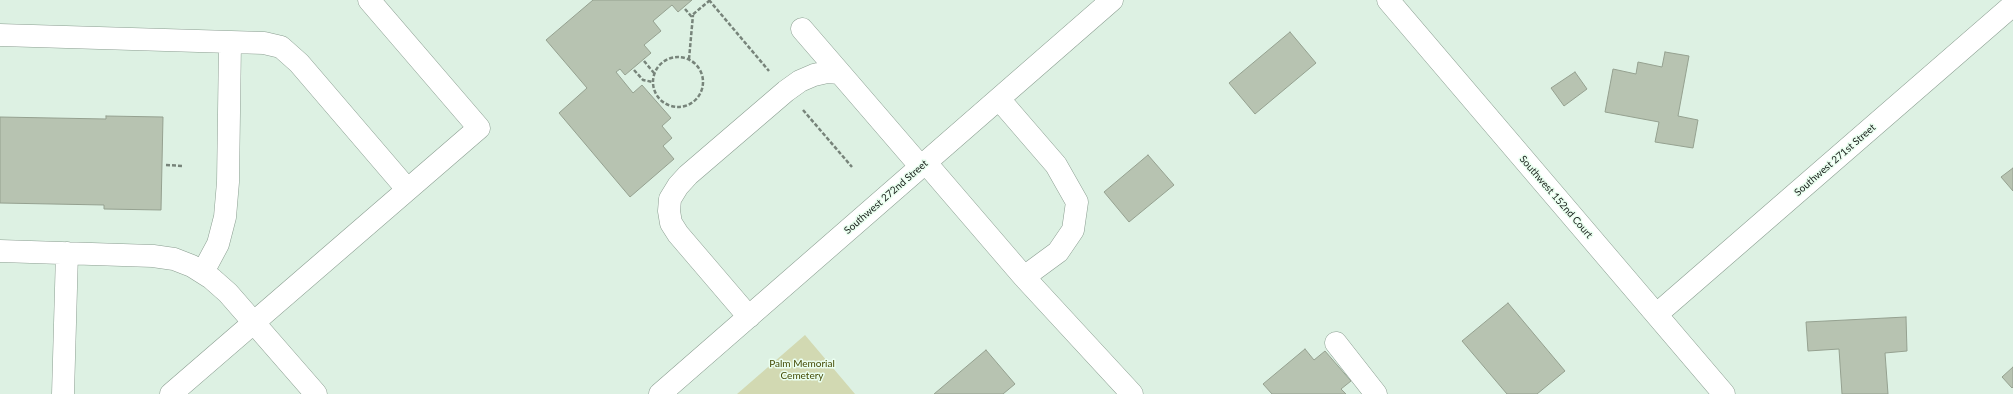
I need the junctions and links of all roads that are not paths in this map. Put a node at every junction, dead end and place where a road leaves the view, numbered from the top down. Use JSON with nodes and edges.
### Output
{"nodes":[{"id":1,"x":369,"y":0,"type":"edge"},
{"id":2,"x":1112,"y":0,"type":"edge"},
{"id":3,"x":1388,"y":0,"type":"edge"},
{"id":4,"x":2013,"y":5,"type":"edge"},
{"id":5,"x":802,"y":29,"type":"dead end"},
{"id":6,"x":0,"y":35,"type":"edge"},
{"id":7,"x":230,"y":43,"type":"junction"},
{"id":8,"x":840,"y":73,"type":"junction"},
{"id":9,"x":999,"y":99,"type":"junction"},
{"id":10,"x":924,"y":165,"type":"junction"},
{"id":11,"x":407,"y":189,"type":"junction"},
{"id":12,"x":0,"y":251,"type":"edge"},
{"id":13,"x":67,"y":253,"type":"junction"},
{"id":14,"x":203,"y":272,"type":"junction"},
{"id":15,"x":1024,"y":277,"type":"junction"},
{"id":16,"x":1656,"y":314,"type":"junction"},
{"id":17,"x":749,"y":317,"type":"junction"},
{"id":18,"x":253,"y":322,"type":"junction"},
{"id":19,"x":1336,"y":343,"type":"dead end"},
{"id":20,"x":63,"y":394,"type":"edge"},
{"id":21,"x":171,"y":394,"type":"edge"},
{"id":22,"x":316,"y":394,"type":"edge"},
{"id":23,"x":660,"y":394,"type":"edge"},
{"id":24,"x":1132,"y":394,"type":"edge"},
{"id":25,"x":1376,"y":394,"type":"edge"},
{"id":26,"x":1724,"y":394,"type":"edge"}],
"edges":[{"from":1,"to":11,"type":"street"},
{"from":2,"to":9,"type":"street","name":"Southwest 272nd Street"},
{"from":3,"to":16,"type":"street","name":"Southwest 152nd Court"},
{"from":4,"to":16,"type":"street","name":"Southwest 271st Street"},
{"from":5,"to":8,"type":"street"},
{"from":6,"to":7,"type":"street"},
{"from":7,"to":11,"type":"street"},
{"from":7,"to":14,"type":"street"},
{"from":8,"to":10,"type":"street"},
{"from":8,"to":17,"type":"street"},
{"from":9,"to":10,"type":"street","name":"Southwest 272nd Street"},
{"from":9,"to":15,"type":"street"},
{"from":10,"to":15,"type":"street"},
{"from":10,"to":17,"type":"street","name":"Southwest 272nd Street"},
{"from":11,"to":18,"type":"street"},
{"from":12,"to":13,"type":"street"},
{"from":13,"to":14,"type":"street"},
{"from":13,"to":20,"type":"street"},
{"from":14,"to":18,"type":"street"},
{"from":15,"to":24,"type":"street"},
{"from":16,"to":26,"type":"street","name":"Southwest 152nd Court"},
{"from":17,"to":23,"type":"street","name":"Southwest 272nd Street"},
{"from":18,"to":21,"type":"street"},
{"from":18,"to":22,"type":"street"},
{"from":19,"to":25,"type":"street"}]}
